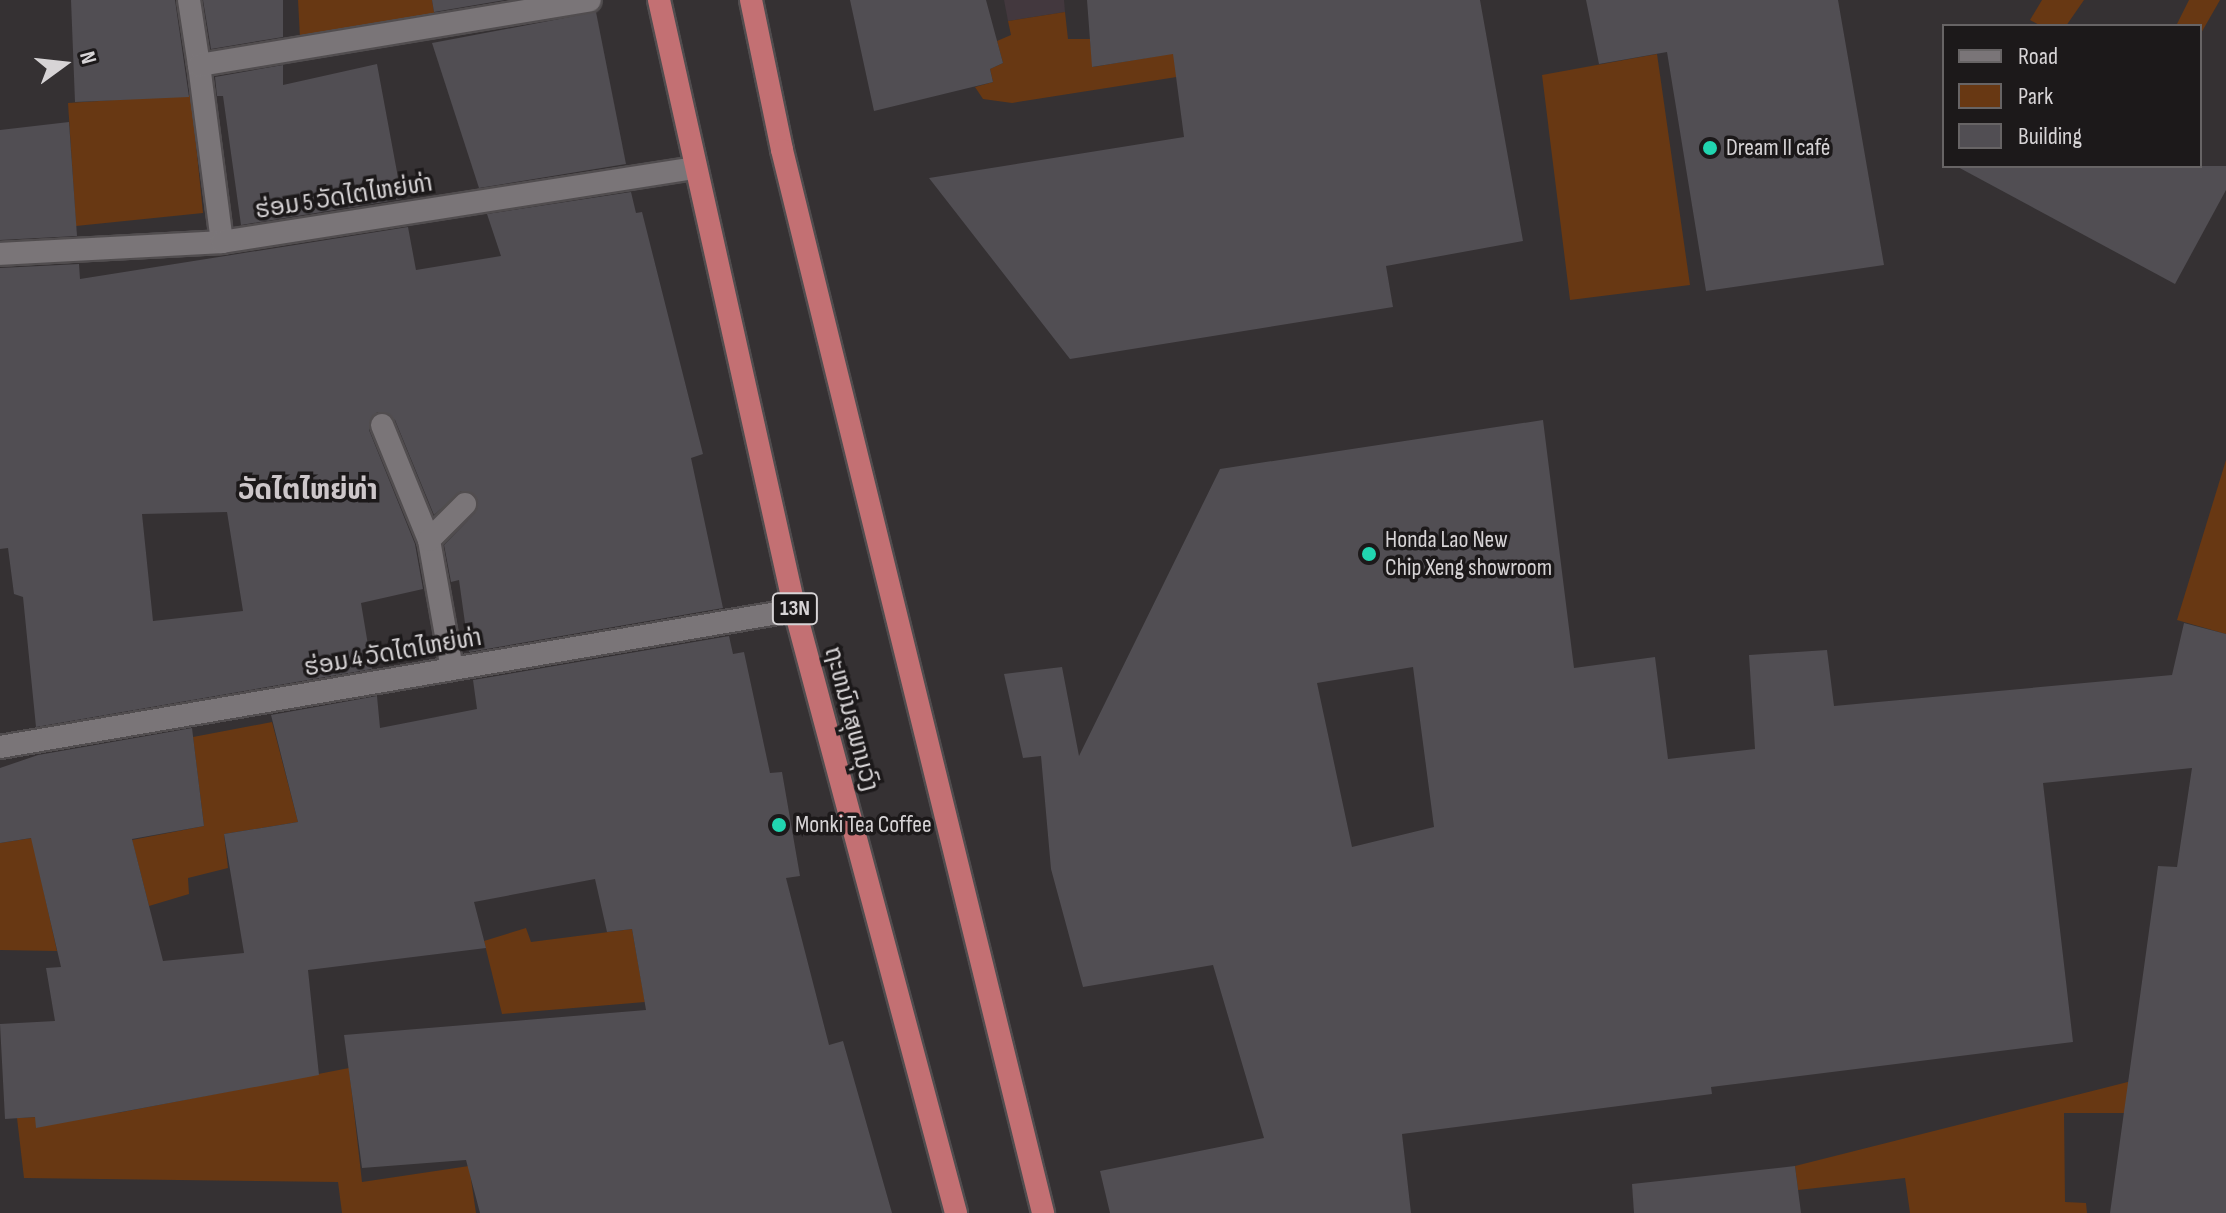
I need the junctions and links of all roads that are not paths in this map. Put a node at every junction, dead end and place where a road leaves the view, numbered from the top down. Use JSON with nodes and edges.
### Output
{"nodes":[{"id":1,"x":189,"y":0,"type":"edge"},
{"id":2,"x":590,"y":0,"type":"edge"},
{"id":3,"x":659,"y":0,"type":"edge"},
{"id":4,"x":751,"y":0,"type":"edge"},
{"id":5,"x":199,"y":65,"type":"junction"},
{"id":6,"x":693,"y":168,"type":"junction"},
{"id":7,"x":222,"y":242,"type":"junction"},
{"id":8,"x":0,"y":254,"type":"edge"},
{"id":9,"x":382,"y":425,"type":"dead end"},
{"id":10,"x":465,"y":504,"type":"dead end"},
{"id":11,"x":429,"y":540,"type":"junction"},
{"id":12,"x":795,"y":610,"type":"junction"},
{"id":13,"x":452,"y":669,"type":"junction"},
{"id":14,"x":0,"y":747,"type":"edge"},
{"id":15,"x":956,"y":1213,"type":"edge"},
{"id":16,"x":1043,"y":1213,"type":"edge"}],
"edges":[{"from":1,"to":5,"type":"street"},
{"from":2,"to":5,"type":"street"},
{"from":3,"to":6,"type":"highway","name":"ຖະຫນົນສຸພານຸວົງ","number":"13N"},
{"from":4,"to":16,"type":"highway"},
{"from":5,"to":7,"type":"street"},
{"from":6,"to":7,"type":"street","name":"ຮ່ອມ 5 ວັດໄຕໄຫຍ່ທ່າ"},
{"from":6,"to":12,"type":"highway","name":"ຖະຫນົນສຸພານຸວົງ","number":"13N"},
{"from":7,"to":8,"type":"street","name":"ຮ່ອມ 5 ວັດໄຕໄຫຍ່ທ່າ"},
{"from":9,"to":11,"type":"street"},
{"from":10,"to":11,"type":"street"},
{"from":11,"to":13,"type":"street"},
{"from":12,"to":13,"type":"street","name":"ຮ່ອມ 4 ວັດໄຕໄຫຍ່ທ່າ"},
{"from":12,"to":15,"type":"highway","name":"ຖະຫນົນສຸພານຸວົງ","number":"13N"},
{"from":13,"to":14,"type":"street","name":"ຮ່ອມ 4 ວັດໄຕໄຫຍ່ທ່າ"}]}
